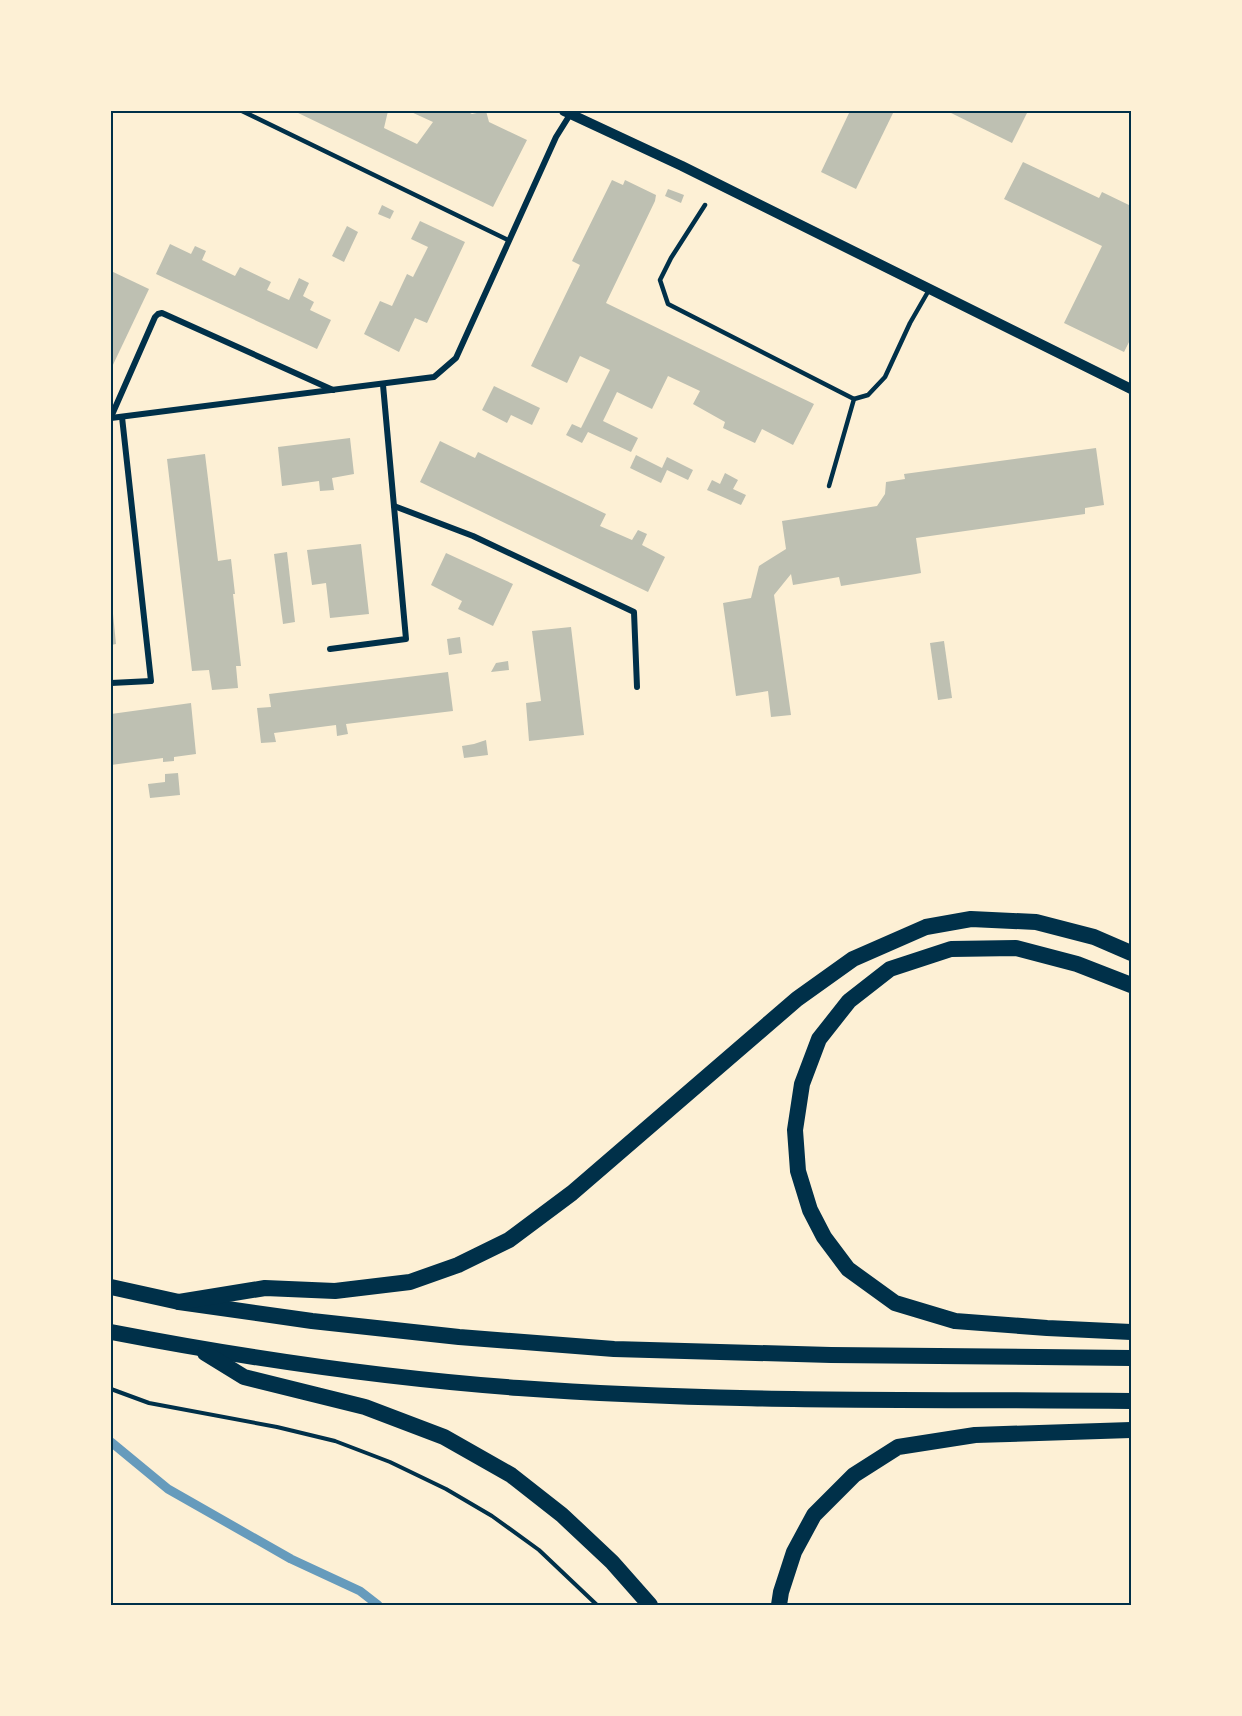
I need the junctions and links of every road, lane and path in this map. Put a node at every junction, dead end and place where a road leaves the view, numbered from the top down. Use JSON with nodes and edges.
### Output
{"nodes":[{"id":1,"x":242,"y":111,"type":"edge"},
{"id":2,"x":569,"y":112,"type":"edge"},
{"id":3,"x":705,"y":205,"type":"dead end"},
{"id":4,"x":508,"y":240,"type":"junction"},
{"id":5,"x":929,"y":290,"type":"junction"},
{"id":6,"x":383,"y":384,"type":"junction"},
{"id":7,"x":1131,"y":389,"type":"edge"},
{"id":8,"x":335,"y":391,"type":"junction"},
{"id":9,"x":854,"y":399,"type":"junction"},
{"id":10,"x":122,"y":417,"type":"junction"},
{"id":11,"x":111,"y":418,"type":"edge"},
{"id":12,"x":829,"y":486,"type":"dead end"},
{"id":13,"x":394,"y":506,"type":"junction"},
{"id":14,"x":330,"y":649,"type":"dead end"},
{"id":15,"x":111,"y":683,"type":"edge"},
{"id":16,"x":637,"y":687,"type":"dead end"},
{"id":17,"x":1131,"y":953,"type":"edge"},
{"id":18,"x":1131,"y":985,"type":"edge"},
{"id":19,"x":111,"y":1287,"type":"edge"},
{"id":20,"x":179,"y":1302,"type":"junction"},
{"id":21,"x":111,"y":1332,"type":"edge"},
{"id":22,"x":1131,"y":1332,"type":"edge"},
{"id":23,"x":200,"y":1349,"type":"junction"},
{"id":24,"x":1131,"y":1358,"type":"edge"},
{"id":25,"x":111,"y":1389,"type":"edge"},
{"id":26,"x":1131,"y":1401,"type":"edge"},
{"id":27,"x":1131,"y":1430,"type":"edge"},
{"id":28,"x":597,"y":1605,"type":"edge"},
{"id":29,"x":650,"y":1605,"type":"edge"},
{"id":30,"x":779,"y":1605,"type":"edge"}],
"edges":[{"from":1,"to":4,"type":"lane"},
{"from":2,"to":4,"type":"street"},
{"from":2,"to":5,"type":"street"},
{"from":3,"to":9,"type":"lane"},
{"from":4,"to":6,"type":"street"},
{"from":5,"to":7,"type":"street"},
{"from":5,"to":9,"type":"lane"},
{"from":6,"to":8,"type":"street"},
{"from":6,"to":13,"type":"street"},
{"from":8,"to":10,"type":"street"},
{"from":8,"to":11,"type":"street"},
{"from":9,"to":12,"type":"lane"},
{"from":10,"to":11,"type":"street"},
{"from":10,"to":15,"type":"street"},
{"from":13,"to":14,"type":"street"},
{"from":13,"to":16,"type":"street"},
{"from":17,"to":20,"type":"highway"},
{"from":18,"to":22,"type":"highway"},
{"from":19,"to":20,"type":"highway"},
{"from":20,"to":24,"type":"highway"},
{"from":21,"to":23,"type":"highway"},
{"from":23,"to":26,"type":"highway"},
{"from":23,"to":29,"type":"highway"},
{"from":25,"to":28,"type":"path"},
{"from":27,"to":30,"type":"highway"}]}
